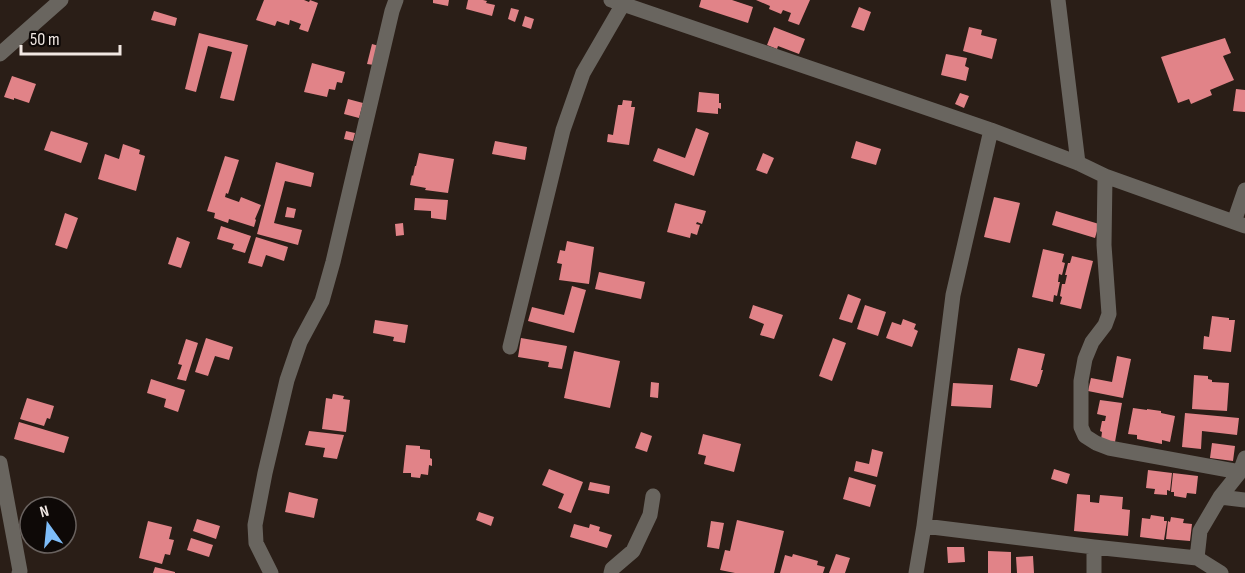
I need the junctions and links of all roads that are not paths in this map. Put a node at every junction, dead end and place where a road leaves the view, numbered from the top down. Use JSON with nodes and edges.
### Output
{"nodes":[{"id":1,"x":61,"y":0,"type":"edge"},
{"id":2,"x":396,"y":0,"type":"edge"},
{"id":3,"x":1058,"y":0,"type":"edge"},
{"id":4,"x":619,"y":1,"type":"edge"},
{"id":5,"x":0,"y":54,"type":"edge"},
{"id":6,"x":991,"y":130,"type":"junction"},
{"id":7,"x":1078,"y":163,"type":"junction"},
{"id":8,"x":1105,"y":176,"type":"junction"},
{"id":9,"x":1245,"y":190,"type":"edge"},
{"id":10,"x":1239,"y":224,"type":"edge"},
{"id":11,"x":510,"y":347,"type":"dead end"},
{"id":12,"x":0,"y":463,"type":"edge"},
{"id":13,"x":1243,"y":465,"type":"edge"},
{"id":14,"x":653,"y":496,"type":"dead end"},
{"id":15,"x":1220,"y":496,"type":"junction"},
{"id":16,"x":1245,"y":500,"type":"edge"},
{"id":17,"x":924,"y":526,"type":"junction"},
{"id":18,"x":1094,"y":547,"type":"junction"},
{"id":19,"x":1197,"y":558,"type":"junction"},
{"id":20,"x":19,"y":573,"type":"edge"},
{"id":21,"x":271,"y":573,"type":"edge"},
{"id":22,"x":610,"y":573,"type":"edge"},
{"id":23,"x":916,"y":573,"type":"edge"},
{"id":24,"x":1094,"y":573,"type":"edge"},
{"id":25,"x":1221,"y":573,"type":"edge"}],
"edges":[{"from":1,"to":5,"type":"street"},
{"from":2,"to":21,"type":"street"},
{"from":3,"to":7,"type":"street"},
{"from":4,"to":6,"type":"street"},
{"from":4,"to":11,"type":"street"},
{"from":6,"to":7,"type":"street"},
{"from":6,"to":17,"type":"street"},
{"from":7,"to":8,"type":"street"},
{"from":8,"to":10,"type":"street"},
{"from":8,"to":13,"type":"street"},
{"from":9,"to":10,"type":"street"},
{"from":12,"to":20,"type":"street"},
{"from":13,"to":15,"type":"street"},
{"from":14,"to":22,"type":"street"},
{"from":15,"to":16,"type":"street"},
{"from":15,"to":19,"type":"street"},
{"from":17,"to":18,"type":"street"},
{"from":17,"to":23,"type":"street"},
{"from":18,"to":19,"type":"street"},
{"from":18,"to":24,"type":"street"},
{"from":19,"to":25,"type":"street"}]}
